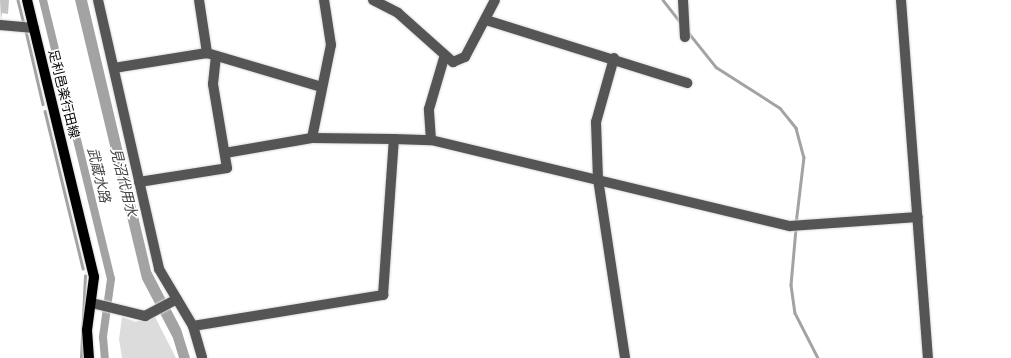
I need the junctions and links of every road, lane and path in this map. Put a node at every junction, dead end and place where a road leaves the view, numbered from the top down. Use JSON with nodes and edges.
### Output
{"nodes":[{"id":1,"x":27,"y":0,"type":"edge"},
{"id":2,"x":98,"y":0,"type":"edge"},
{"id":3,"x":199,"y":0,"type":"edge"},
{"id":4,"x":324,"y":0,"type":"edge"},
{"id":5,"x":373,"y":0,"type":"edge"},
{"id":6,"x":495,"y":0,"type":"edge"},
{"id":7,"x":682,"y":0,"type":"edge"},
{"id":8,"x":901,"y":0,"type":"edge"},
{"id":9,"x":486,"y":20,"type":"junction"},
{"id":10,"x":0,"y":25,"type":"edge"},
{"id":11,"x":27,"y":28,"type":"junction"},
{"id":12,"x":685,"y":31,"type":"dead end"},
{"id":13,"x":212,"y":55,"type":"junction"},
{"id":14,"x":444,"y":58,"type":"junction"},
{"id":15,"x":614,"y":58,"type":"junction"},
{"id":16,"x":114,"y":68,"type":"junction"},
{"id":17,"x":687,"y":83,"type":"dead end"},
{"id":18,"x":322,"y":87,"type":"junction"},
{"id":19,"x":312,"y":138,"type":"junction"},
{"id":20,"x":394,"y":138,"type":"junction"},
{"id":21,"x":431,"y":140,"type":"junction"},
{"id":22,"x":225,"y":153,"type":"junction"},
{"id":23,"x":598,"y":179,"type":"junction"},
{"id":24,"x":139,"y":182,"type":"junction"},
{"id":25,"x":918,"y":217,"type":"junction"},
{"id":26,"x":176,"y":299,"type":"junction"},
{"id":27,"x":96,"y":304,"type":"junction"},
{"id":28,"x":193,"y":326,"type":"junction"},
{"id":29,"x":89,"y":358,"type":"edge"},
{"id":30,"x":202,"y":358,"type":"edge"},
{"id":31,"x":625,"y":358,"type":"edge"},
{"id":32,"x":928,"y":358,"type":"edge"}],
"edges":[{"from":1,"to":11,"type":"main road","name":"足利邑楽行田線"},
{"from":2,"to":16,"type":"street"},
{"from":3,"to":13,"type":"street"},
{"from":4,"to":18,"type":"street"},
{"from":5,"to":14,"type":"street"},
{"from":6,"to":9,"type":"street"},
{"from":7,"to":12,"type":"street"},
{"from":8,"to":25,"type":"street"},
{"from":9,"to":14,"type":"street"},
{"from":9,"to":15,"type":"street"},
{"from":10,"to":11,"type":"street"},
{"from":11,"to":27,"type":"main road","name":"足利邑楽行田線"},
{"from":13,"to":16,"type":"street"},
{"from":13,"to":18,"type":"street"},
{"from":13,"to":22,"type":"street"},
{"from":14,"to":21,"type":"street"},
{"from":15,"to":17,"type":"street"},
{"from":15,"to":23,"type":"street"},
{"from":16,"to":24,"type":"street"},
{"from":18,"to":19,"type":"street"},
{"from":19,"to":20,"type":"street"},
{"from":19,"to":22,"type":"street"},
{"from":20,"to":21,"type":"street"},
{"from":20,"to":28,"type":"street"},
{"from":21,"to":23,"type":"street"},
{"from":22,"to":24,"type":"street"},
{"from":23,"to":25,"type":"street"},
{"from":23,"to":31,"type":"street"},
{"from":24,"to":26,"type":"street"},
{"from":25,"to":32,"type":"street"},
{"from":26,"to":27,"type":"street"},
{"from":26,"to":28,"type":"street"},
{"from":27,"to":29,"type":"main road","name":"足利邑楽行田線"},
{"from":28,"to":30,"type":"street"}]}
